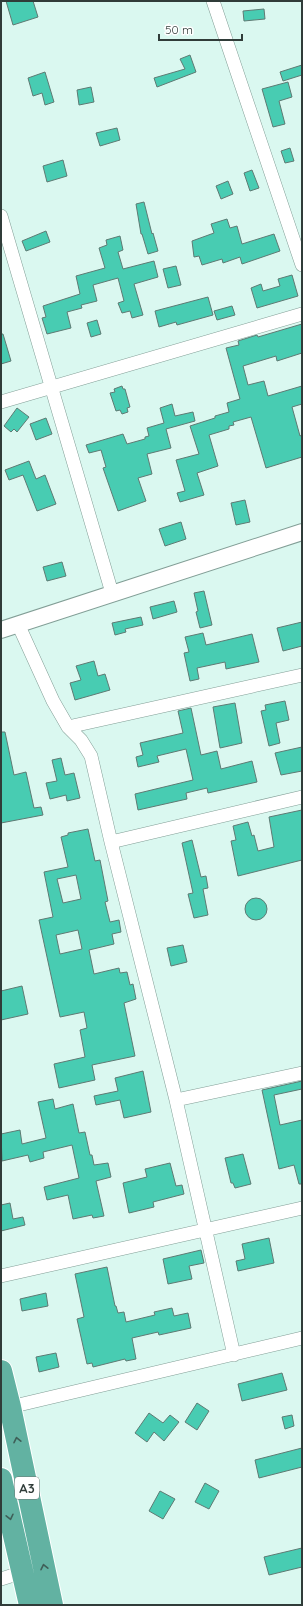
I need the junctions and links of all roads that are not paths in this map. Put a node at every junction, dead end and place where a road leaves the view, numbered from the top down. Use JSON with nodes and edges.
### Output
{"nodes":[{"id":1,"x":213,"y":1,"type":"edge"},
{"id":2,"x":1,"y":216,"type":"edge"},
{"id":3,"x":302,"y":265,"type":"edge"},
{"id":4,"x":302,"y":314,"type":"edge"},
{"id":5,"x":52,"y":388,"type":"junction"},
{"id":6,"x":1,"y":402,"type":"edge"},
{"id":7,"x":302,"y":532,"type":"edge"},
{"id":8,"x":112,"y":593,"type":"junction"},
{"id":9,"x":18,"y":624,"type":"junction"},
{"id":10,"x":1,"y":630,"type":"edge"},
{"id":11,"x":302,"y":675,"type":"edge"},
{"id":12,"x":68,"y":728,"type":"junction"},
{"id":13,"x":302,"y":798,"type":"edge"},
{"id":14,"x":111,"y":842,"type":"junction"},
{"id":15,"x":302,"y":1072,"type":"edge"},
{"id":16,"x":176,"y":1100,"type":"junction"},
{"id":17,"x":302,"y":1208,"type":"edge"},
{"id":18,"x":206,"y":1230,"type":"junction"},
{"id":19,"x":1,"y":1276,"type":"edge"},
{"id":20,"x":302,"y":1338,"type":"edge"},
{"id":21,"x":234,"y":1354,"type":"junction"},
{"id":22,"x":1,"y":1370,"type":"edge"},
{"id":23,"x":10,"y":1407,"type":"junction"},
{"id":24,"x":1,"y":1479,"type":"edge"},
{"id":25,"x":23,"y":1572,"type":"junction"},
{"id":26,"x":1,"y":1579,"type":"edge"},
{"id":27,"x":30,"y":1605,"type":"edge"},
{"id":28,"x":52,"y":1605,"type":"edge"}],
"edges":[{"from":1,"to":3,"type":"street"},
{"from":2,"to":5,"type":"street"},
{"from":4,"to":5,"type":"street"},
{"from":5,"to":6,"type":"street"},
{"from":5,"to":8,"type":"street"},
{"from":7,"to":8,"type":"street"},
{"from":8,"to":9,"type":"street"},
{"from":9,"to":10,"type":"street"},
{"from":9,"to":12,"type":"street"},
{"from":11,"to":12,"type":"street"},
{"from":12,"to":14,"type":"street"},
{"from":13,"to":14,"type":"street"},
{"from":14,"to":16,"type":"street"},
{"from":15,"to":16,"type":"street"},
{"from":16,"to":18,"type":"street"},
{"from":17,"to":18,"type":"street"},
{"from":18,"to":19,"type":"street"},
{"from":18,"to":21,"type":"street"},
{"from":20,"to":21,"type":"street"},
{"from":21,"to":23,"type":"street"},
{"from":22,"to":23,"type":"highway","number":"A3"},
{"from":28,"to":23,"type":"highway","number":"A3","one_way":true},
{"from":24,"to":25,"type":"highway","number":"A3","one_way":true},
{"from":25,"to":26,"type":"street"},
{"from":25,"to":27,"type":"highway","number":"A3"}]}
